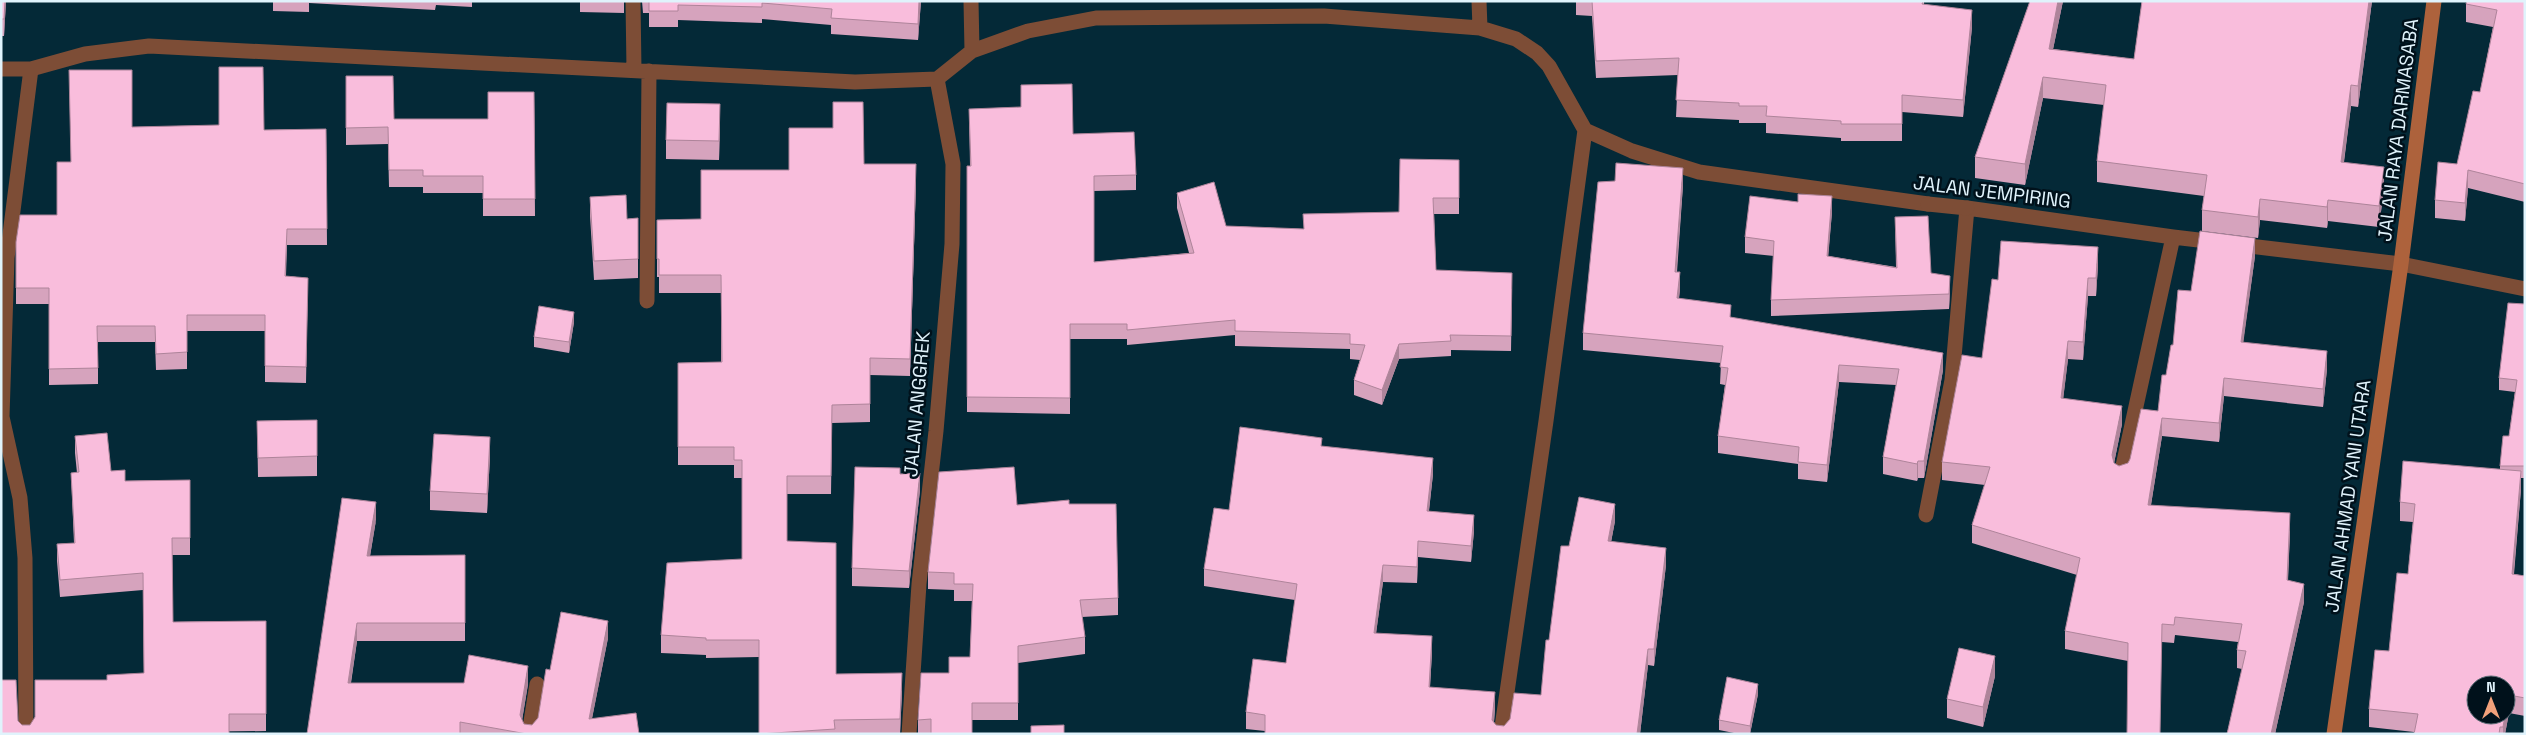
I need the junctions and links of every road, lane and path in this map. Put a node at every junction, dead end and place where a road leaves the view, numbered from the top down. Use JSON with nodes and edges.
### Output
{"nodes":[{"id":1,"x":632,"y":1,"type":"edge"},
{"id":2,"x":971,"y":1,"type":"edge"},
{"id":3,"x":1479,"y":1,"type":"edge"},
{"id":4,"x":2434,"y":1,"type":"edge"},
{"id":5,"x":1480,"y":28,"type":"junction"},
{"id":6,"x":972,"y":51,"type":"junction"},
{"id":7,"x":1,"y":69,"type":"edge"},
{"id":8,"x":30,"y":69,"type":"junction"},
{"id":9,"x":641,"y":70,"type":"junction"},
{"id":10,"x":937,"y":79,"type":"junction"},
{"id":11,"x":1584,"y":130,"type":"junction"},
{"id":12,"x":1966,"y":208,"type":"junction"},
{"id":13,"x":2173,"y":237,"type":"junction"},
{"id":14,"x":2401,"y":264,"type":"junction"},
{"id":15,"x":2525,"y":289,"type":"edge"},
{"id":16,"x":646,"y":301,"type":"dead end"},
{"id":17,"x":2121,"y":475,"type":"edge"},
{"id":18,"x":1926,"y":515,"type":"dead end"},
{"id":19,"x":538,"y":684,"type":"dead end"},
{"id":20,"x":26,"y":734,"type":"edge"},
{"id":21,"x":529,"y":734,"type":"edge"},
{"id":22,"x":909,"y":734,"type":"edge"},
{"id":23,"x":1501,"y":734,"type":"edge"},
{"id":24,"x":2334,"y":734,"type":"edge"}],
"edges":[{"from":1,"to":9,"type":"street"},
{"from":2,"to":6,"type":"street"},
{"from":3,"to":5,"type":"street"},
{"from":4,"to":14,"type":"main road","name":"JALAN RAYA DARMASABA"},
{"from":5,"to":6,"type":"street"},
{"from":5,"to":11,"type":"street"},
{"from":6,"to":10,"type":"street"},
{"from":7,"to":8,"type":"street"},
{"from":8,"to":9,"type":"street"},
{"from":8,"to":20,"type":"street"},
{"from":9,"to":10,"type":"street"},
{"from":9,"to":16,"type":"street"},
{"from":10,"to":22,"type":"street","name":"JALAN ANGGREK"},
{"from":11,"to":12,"type":"street","name":"JALAN JEMPIRING"},
{"from":11,"to":23,"type":"street"},
{"from":12,"to":13,"type":"street","name":"JALAN JEMPIRING"},
{"from":12,"to":18,"type":"street"},
{"from":13,"to":14,"type":"street","name":"JALAN JEMPIRING"},
{"from":13,"to":17,"type":"street"},
{"from":14,"to":15,"type":"street","name":"JALAN JEMPIRING"},
{"from":14,"to":24,"type":"main road","name":"JALAN AHMAD YANI UTARA"},
{"from":19,"to":21,"type":"street"}]}
